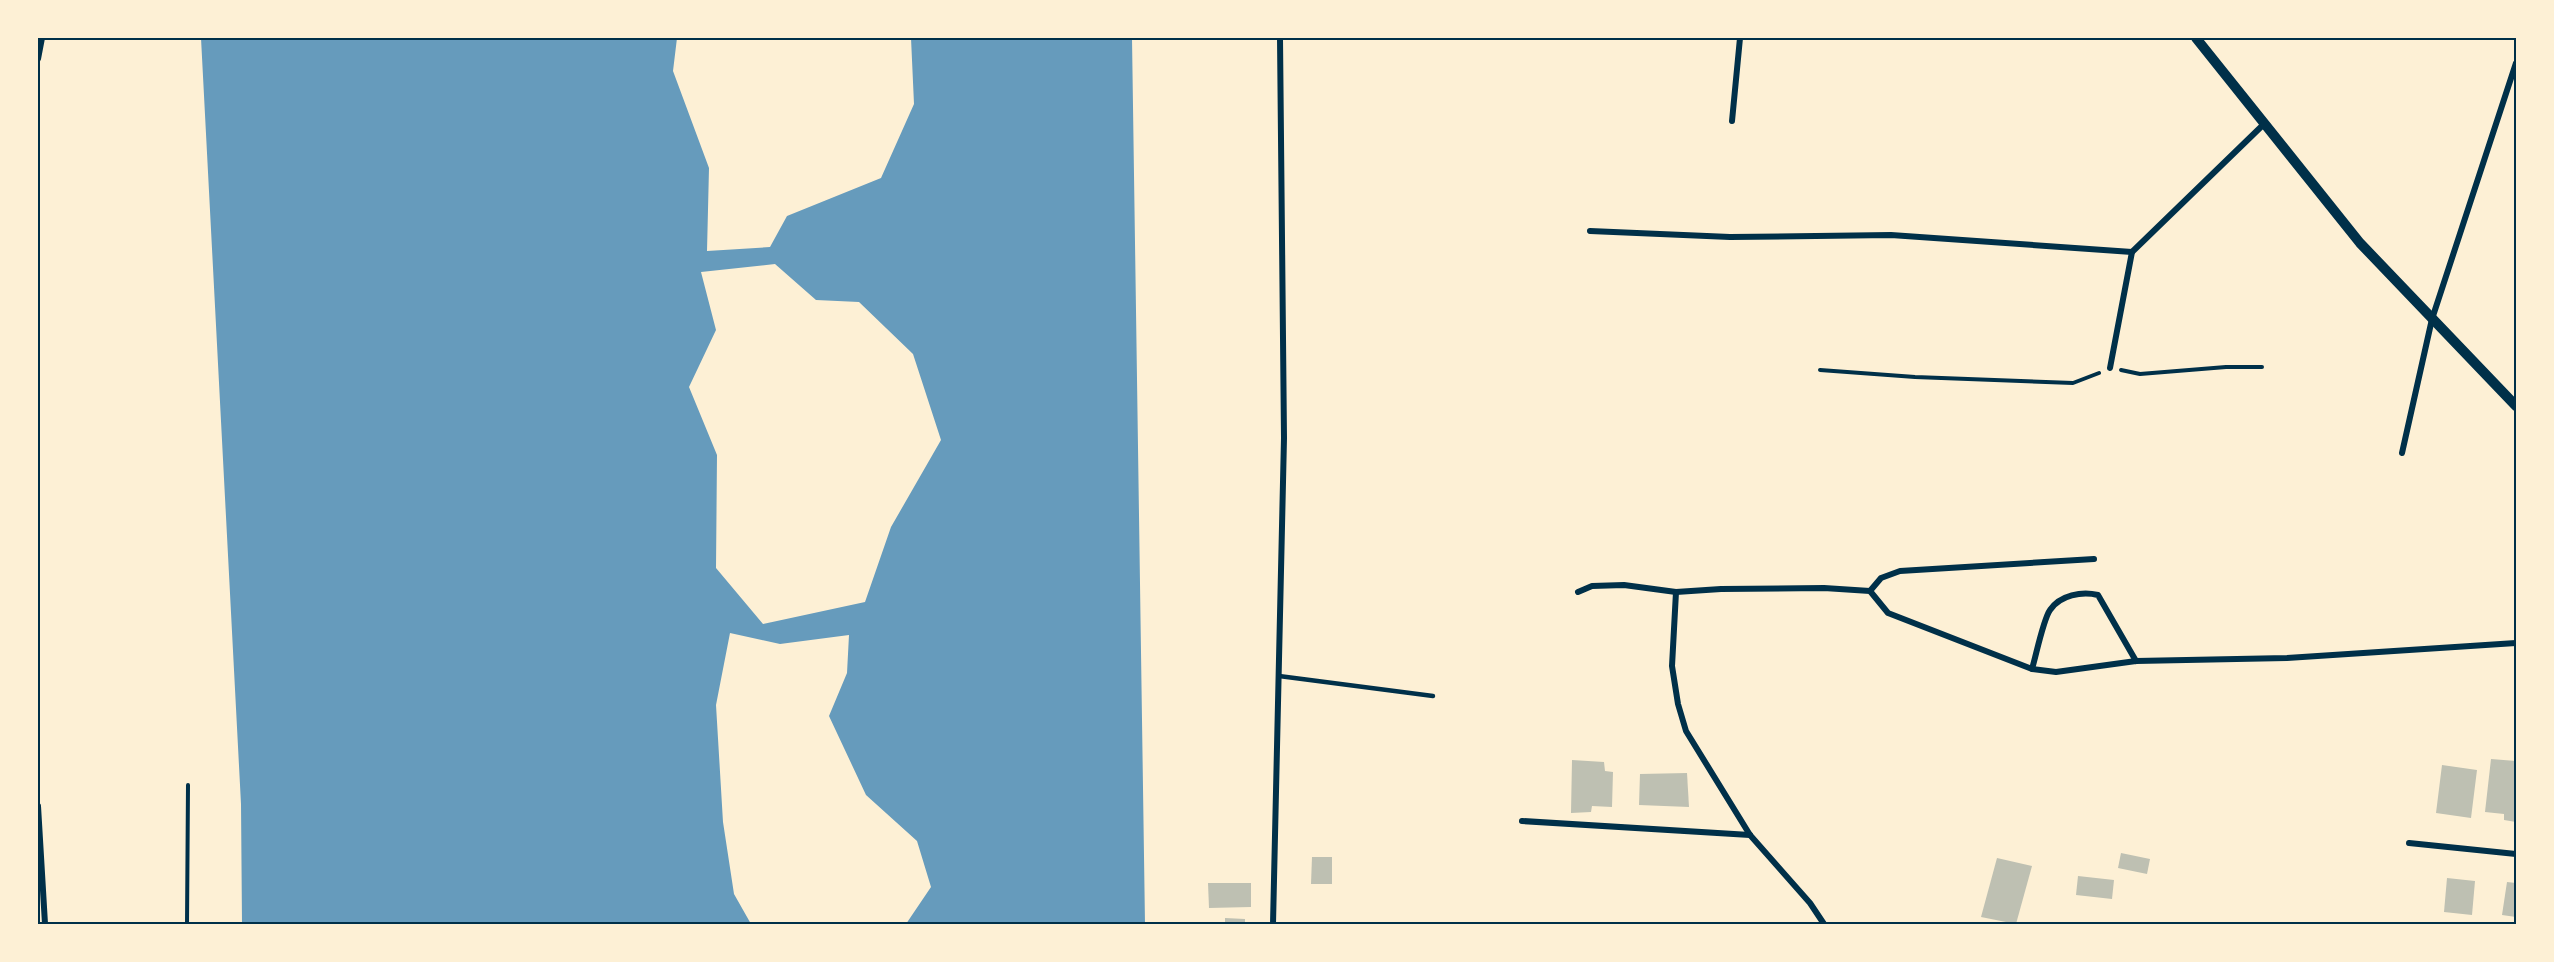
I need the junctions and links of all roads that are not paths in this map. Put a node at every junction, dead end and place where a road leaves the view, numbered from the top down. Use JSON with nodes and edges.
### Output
{"nodes":[{"id":1,"x":42,"y":38,"type":"edge"},
{"id":2,"x":1280,"y":38,"type":"edge"},
{"id":3,"x":1740,"y":38,"type":"edge"},
{"id":4,"x":2196,"y":38,"type":"edge"},
{"id":5,"x":38,"y":59,"type":"edge"},
{"id":6,"x":2517,"y":63,"type":"edge"},
{"id":7,"x":1732,"y":121,"type":"dead end"},
{"id":8,"x":2264,"y":124,"type":"junction"},
{"id":9,"x":1590,"y":231,"type":"dead end"},
{"id":10,"x":2132,"y":252,"type":"junction"},
{"id":11,"x":2432,"y":319,"type":"junction"},
{"id":12,"x":2110,"y":368,"type":"road end"},
{"id":13,"x":2517,"y":406,"type":"edge"},
{"id":14,"x":2402,"y":453,"type":"dead end"},
{"id":15,"x":2094,"y":559,"type":"dead end"},
{"id":16,"x":1870,"y":591,"type":"junction"},
{"id":17,"x":1578,"y":592,"type":"dead end"},
{"id":18,"x":1676,"y":592,"type":"junction"},
{"id":19,"x":2517,"y":643,"type":"edge"},
{"id":20,"x":2136,"y":662,"type":"junction"},
{"id":21,"x":2032,"y":669,"type":"junction"},
{"id":22,"x":1279,"y":675,"type":"junction"},
{"id":23,"x":1433,"y":696,"type":"dead end"},
{"id":24,"x":38,"y":806,"type":"edge"},
{"id":25,"x":1522,"y":821,"type":"dead end"},
{"id":26,"x":1750,"y":835,"type":"junction"},
{"id":27,"x":2409,"y":843,"type":"dead end"},
{"id":28,"x":2517,"y":854,"type":"edge"},
{"id":29,"x":45,"y":924,"type":"edge"},
{"id":30,"x":1274,"y":924,"type":"edge"},
{"id":31,"x":1824,"y":924,"type":"edge"}],
"edges":[{"from":1,"to":5,"type":"street"},
{"from":2,"to":22,"type":"street"},
{"from":3,"to":7,"type":"street"},
{"from":4,"to":8,"type":"street"},
{"from":6,"to":11,"type":"street"},
{"from":8,"to":10,"type":"street"},
{"from":8,"to":11,"type":"street"},
{"from":9,"to":10,"type":"street"},
{"from":10,"to":12,"type":"street"},
{"from":11,"to":13,"type":"street"},
{"from":11,"to":14,"type":"street"},
{"from":15,"to":16,"type":"street"},
{"from":16,"to":18,"type":"street"},
{"from":16,"to":21,"type":"street"},
{"from":17,"to":18,"type":"street"},
{"from":18,"to":26,"type":"street"},
{"from":19,"to":20,"type":"street"},
{"from":20,"to":21,"type":"street"},
{"from":20,"to":21,"type":"street"},
{"from":22,"to":23,"type":"lane"},
{"from":22,"to":30,"type":"street"},
{"from":24,"to":29,"type":"street"},
{"from":25,"to":26,"type":"street"},
{"from":26,"to":31,"type":"street"},
{"from":27,"to":28,"type":"street"}]}
